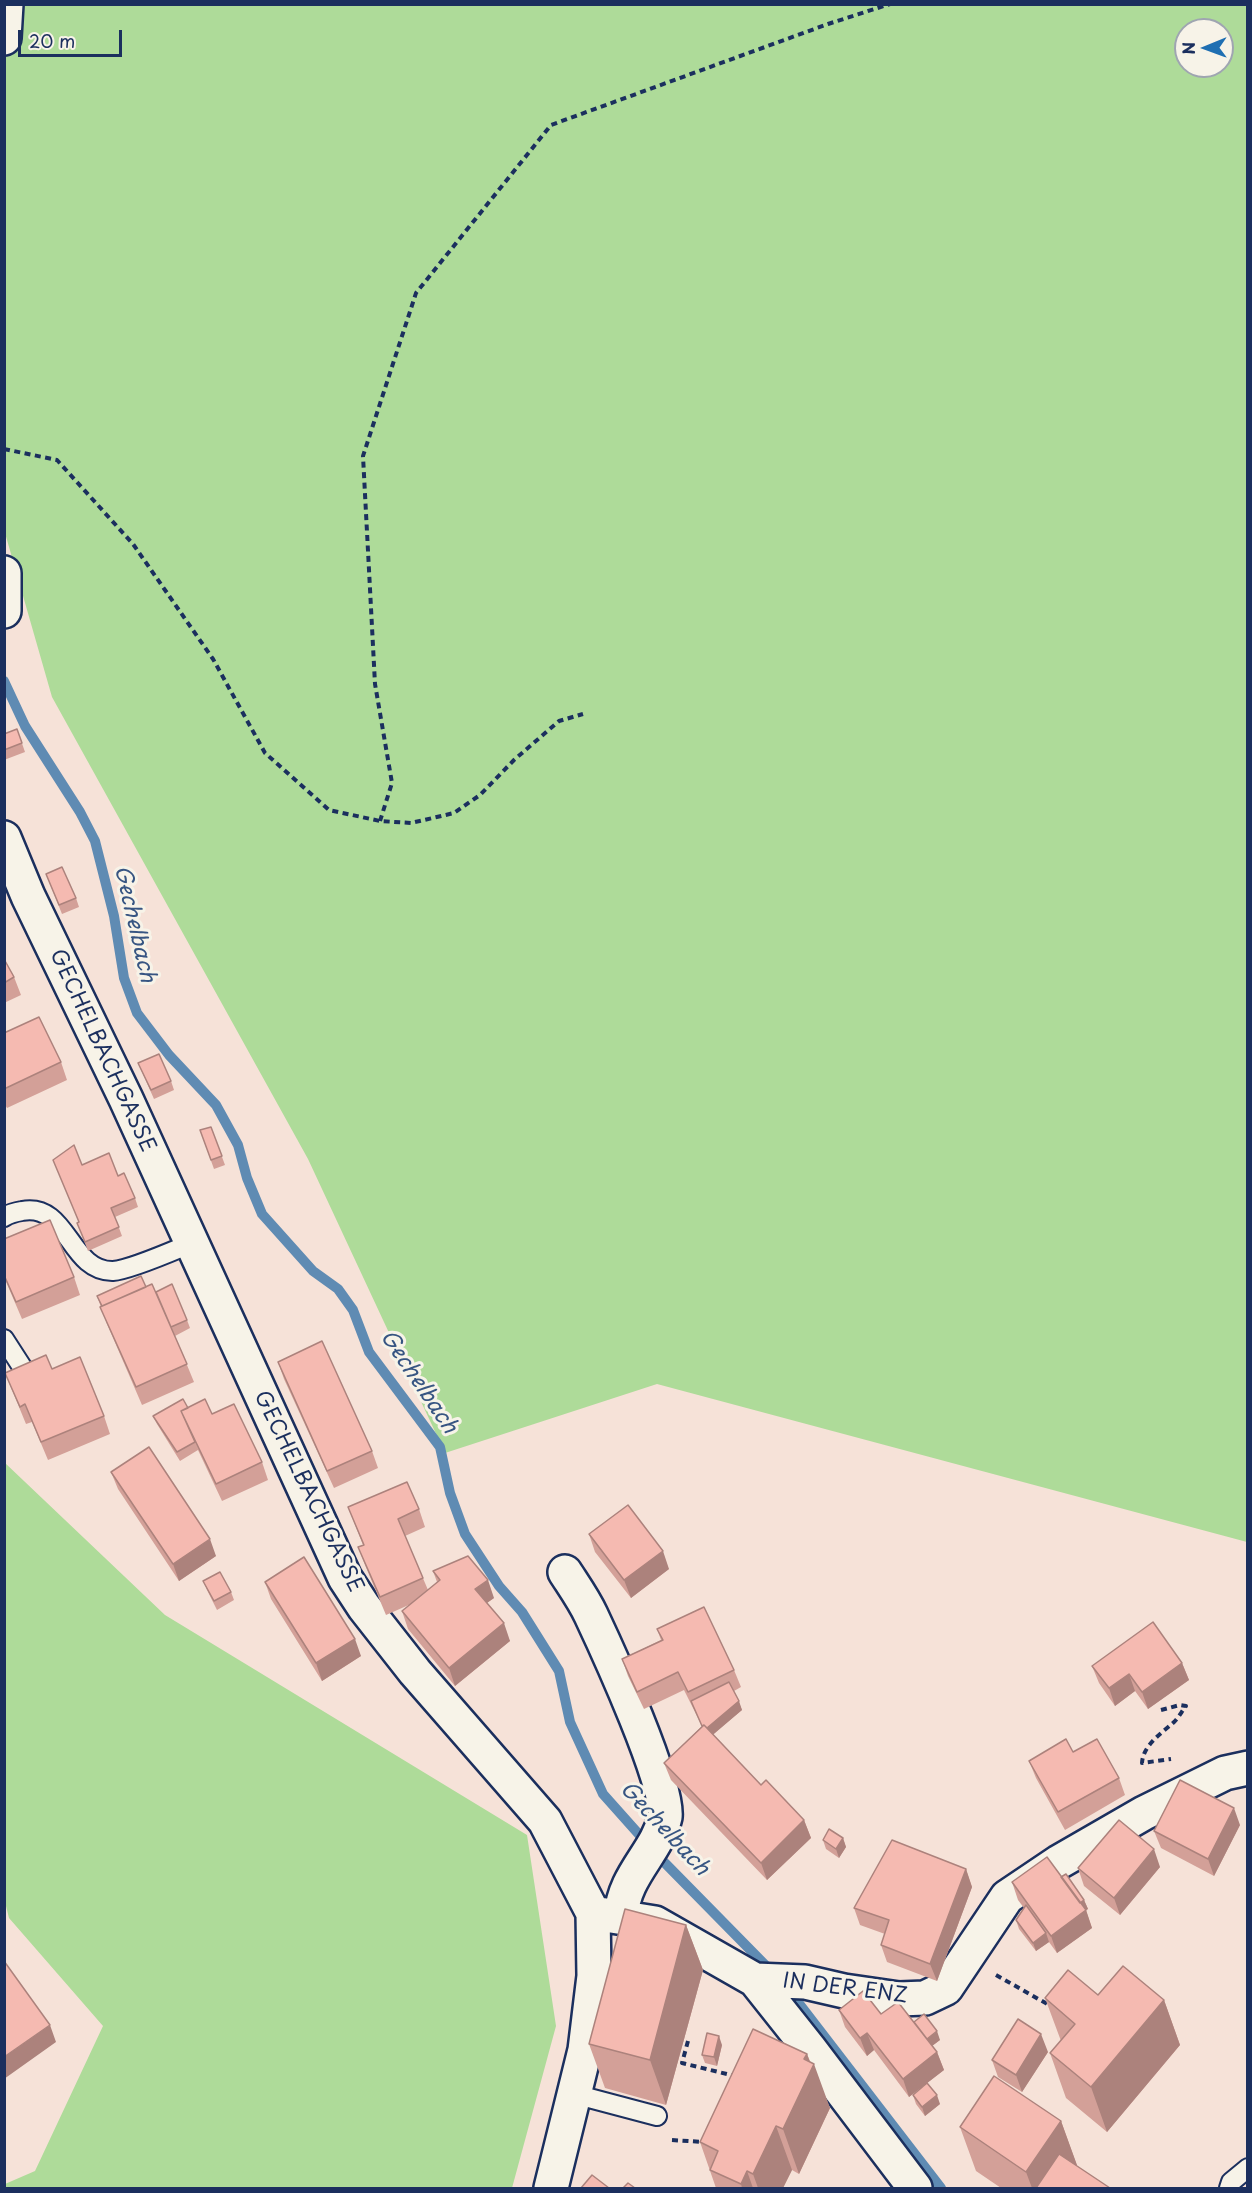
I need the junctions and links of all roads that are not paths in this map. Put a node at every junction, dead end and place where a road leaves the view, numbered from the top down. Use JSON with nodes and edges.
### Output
{"nodes":[{"id":1,"x":6,"y":4,"type":"edge"},
{"id":2,"x":4,"y":38,"type":"edge"},
{"id":3,"x":4,"y":573,"type":"edge"},
{"id":4,"x":5,"y":610,"type":"edge"},
{"id":5,"x":4,"y":838,"type":"edge"},
{"id":6,"x":4,"y":1217,"type":"edge"},
{"id":7,"x":192,"y":1243,"type":"junction"},
{"id":8,"x":4,"y":1339,"type":"edge"},
{"id":9,"x":24,"y":1370,"type":"edge"},
{"id":10,"x":566,"y":1572,"type":"dead end"},
{"id":11,"x":1248,"y":1768,"type":"edge"},
{"id":12,"x":607,"y":1915,"type":"junction"},
{"id":13,"x":759,"y":1980,"type":"junction"},
{"id":14,"x":574,"y":2094,"type":"junction"},
{"id":15,"x":657,"y":2116,"type":"dead end"},
{"id":16,"x":1248,"y":2168,"type":"edge"},
{"id":17,"x":551,"y":2188,"type":"edge"},
{"id":18,"x":915,"y":2188,"type":"edge"},
{"id":19,"x":1229,"y":2188,"type":"edge"}],
"edges":[{"from":1,"to":2,"type":"street"},
{"from":3,"to":4,"type":"street"},
{"from":5,"to":7,"type":"street","name":"GECHELBACHGASSE"},
{"from":6,"to":7,"type":"lane"},
{"from":7,"to":12,"type":"street","name":"GECHELBACHGASSE"},
{"from":8,"to":9,"type":"lane"},
{"from":10,"to":12,"type":"street"},
{"from":11,"to":13,"type":"street","name":"IN DER ENZ"},
{"from":12,"to":13,"type":"street","name":"IN DER ENZ"},
{"from":12,"to":14,"type":"street","name":"GECHELBACHGASSE"},
{"from":13,"to":18,"type":"street","name":"IN DER ENZ"},
{"from":14,"to":15,"type":"lane"},
{"from":14,"to":17,"type":"street","name":"GECHELBACHGASSE"},
{"from":16,"to":19,"type":"lane"}]}
